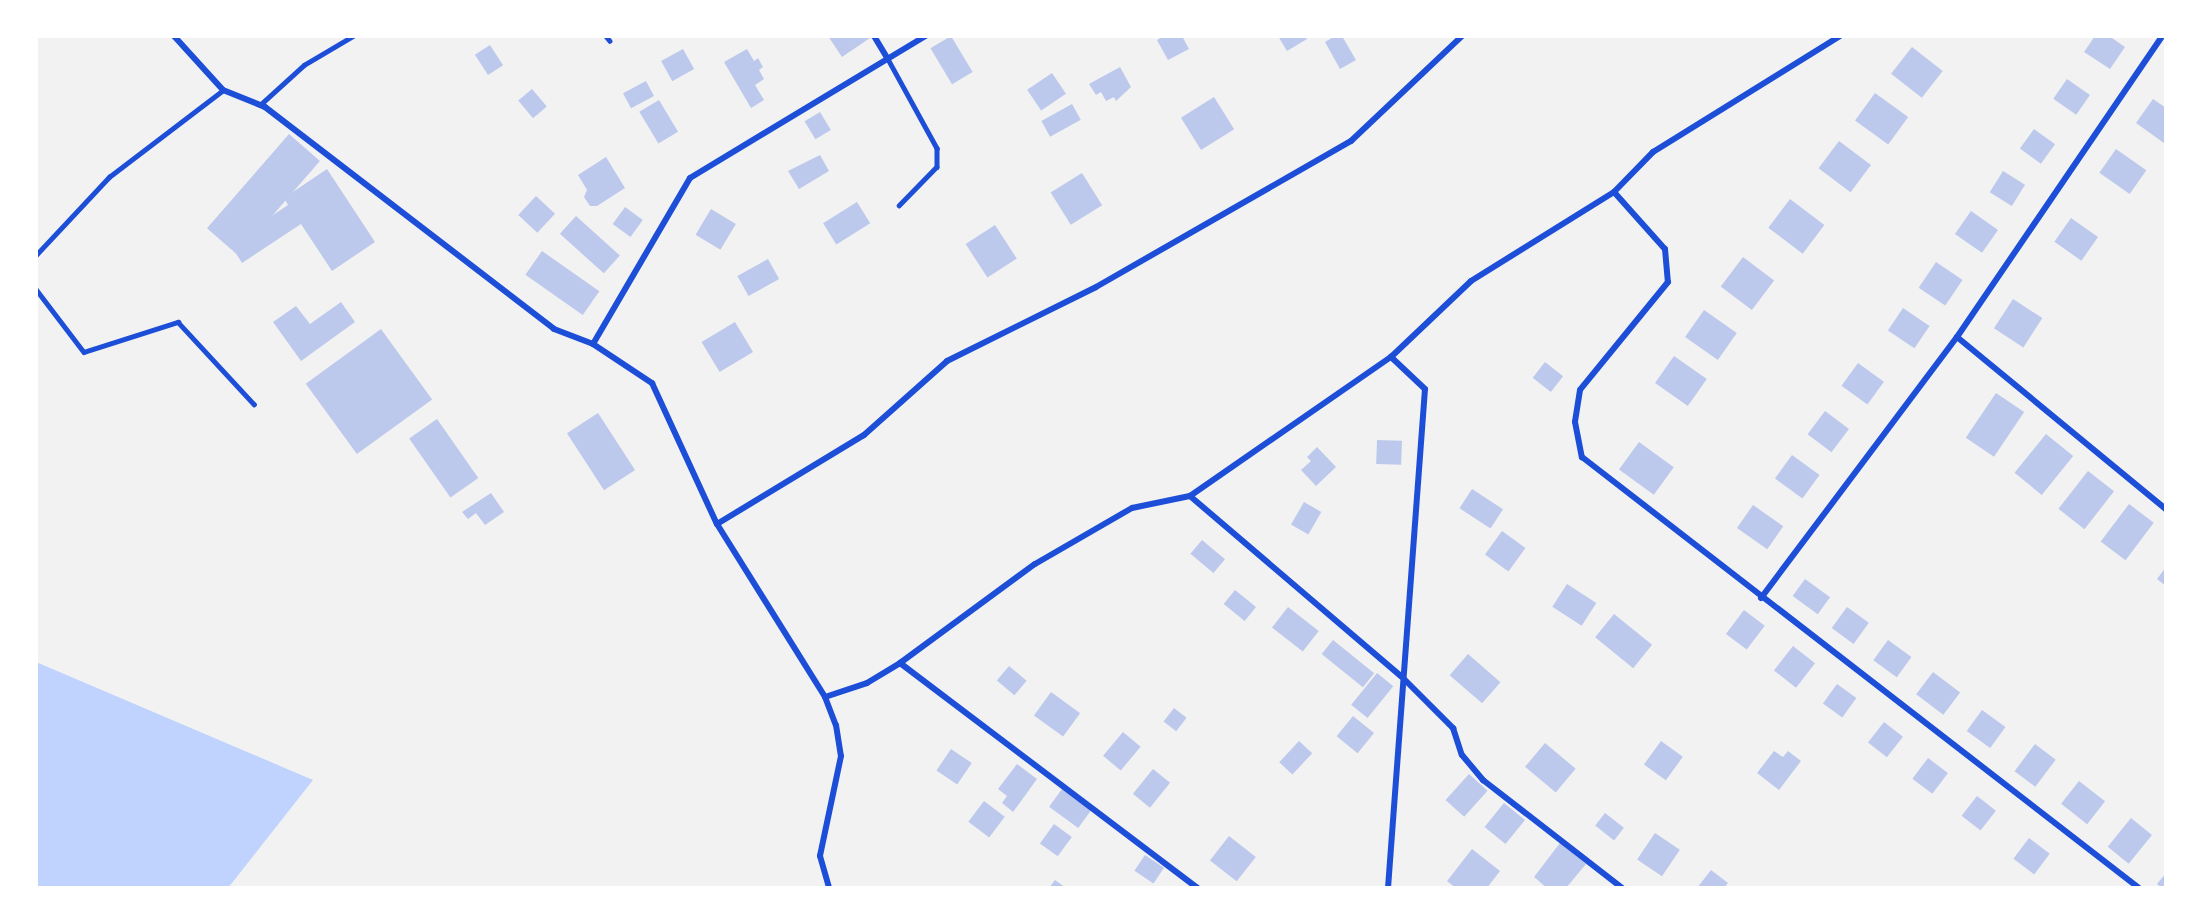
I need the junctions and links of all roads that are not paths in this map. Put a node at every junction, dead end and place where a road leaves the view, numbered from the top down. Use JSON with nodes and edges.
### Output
{"nodes":[{"id":1,"x":174,"y":36,"type":"edge"},
{"id":2,"x":353,"y":36,"type":"edge"},
{"id":3,"x":606,"y":36,"type":"edge"},
{"id":4,"x":874,"y":36,"type":"edge"},
{"id":5,"x":925,"y":36,"type":"edge"},
{"id":6,"x":1462,"y":36,"type":"edge"},
{"id":7,"x":1840,"y":36,"type":"edge"},
{"id":8,"x":2162,"y":36,"type":"edge"},
{"id":9,"x":610,"y":41,"type":"dead end"},
{"id":10,"x":888,"y":59,"type":"junction"},
{"id":11,"x":223,"y":90,"type":"junction"},
{"id":12,"x":260,"y":105,"type":"junction"},
{"id":13,"x":1614,"y":192,"type":"junction"},
{"id":14,"x":899,"y":206,"type":"dead end"},
{"id":15,"x":36,"y":255,"type":"edge"},
{"id":16,"x":36,"y":289,"type":"edge"},
{"id":17,"x":1957,"y":337,"type":"junction"},
{"id":18,"x":593,"y":344,"type":"junction"},
{"id":19,"x":1391,"y":357,"type":"junction"},
{"id":20,"x":254,"y":404,"type":"dead end"},
{"id":21,"x":1190,"y":496,"type":"junction"},
{"id":22,"x":2166,"y":509,"type":"edge"},
{"id":23,"x":717,"y":524,"type":"junction"},
{"id":24,"x":1761,"y":598,"type":"junction"},
{"id":25,"x":900,"y":663,"type":"junction"},
{"id":26,"x":1401,"y":676,"type":"junction"},
{"id":27,"x":825,"y":697,"type":"junction"},
{"id":28,"x":829,"y":888,"type":"edge"},
{"id":29,"x":1197,"y":888,"type":"edge"},
{"id":30,"x":1388,"y":888,"type":"edge"},
{"id":31,"x":1622,"y":888,"type":"edge"},
{"id":32,"x":2139,"y":888,"type":"edge"}],
"edges":[{"from":1,"to":11,"type":"street"},
{"from":2,"to":12,"type":"lane"},
{"from":3,"to":9,"type":"lane"},
{"from":4,"to":10,"type":"street"},
{"from":5,"to":10,"type":"street"},
{"from":6,"to":23,"type":"street"},
{"from":7,"to":13,"type":"street"},
{"from":8,"to":17,"type":"street"},
{"from":10,"to":14,"type":"lane"},
{"from":10,"to":18,"type":"street"},
{"from":11,"to":12,"type":"street"},
{"from":11,"to":15,"type":"lane"},
{"from":12,"to":18,"type":"street"},
{"from":13,"to":19,"type":"street"},
{"from":13,"to":24,"type":"street"},
{"from":16,"to":20,"type":"lane"},
{"from":17,"to":22,"type":"street"},
{"from":17,"to":24,"type":"street"},
{"from":18,"to":23,"type":"street"},
{"from":19,"to":21,"type":"street"},
{"from":19,"to":26,"type":"street"},
{"from":21,"to":25,"type":"street"},
{"from":21,"to":26,"type":"street"},
{"from":23,"to":27,"type":"street"},
{"from":24,"to":32,"type":"street"},
{"from":25,"to":27,"type":"street"},
{"from":25,"to":29,"type":"street"},
{"from":26,"to":30,"type":"street"},
{"from":26,"to":31,"type":"street"},
{"from":27,"to":28,"type":"street"}]}
